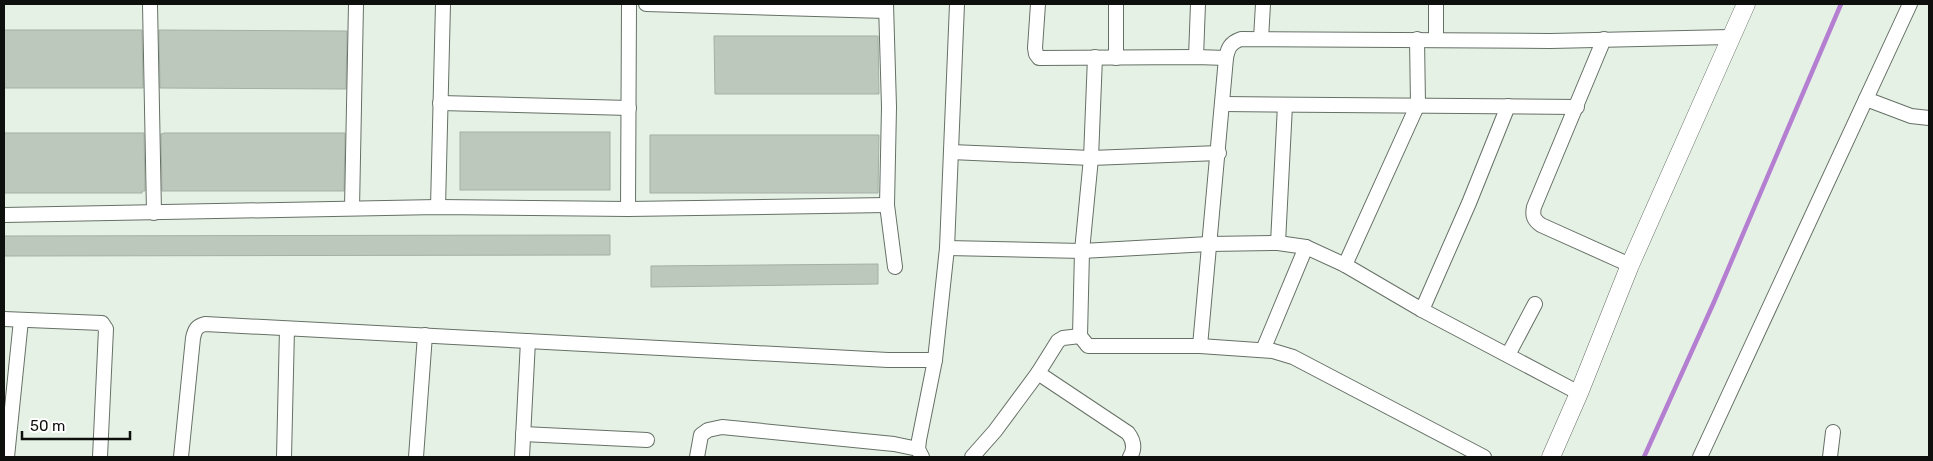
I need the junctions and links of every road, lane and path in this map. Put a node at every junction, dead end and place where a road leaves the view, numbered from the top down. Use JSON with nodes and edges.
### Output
{"nodes":[{"id":1,"x":150,"y":4,"type":"edge"},
{"id":2,"x":356,"y":4,"type":"edge"},
{"id":3,"x":442,"y":4,"type":"edge"},
{"id":4,"x":629,"y":4,"type":"edge"},
{"id":5,"x":646,"y":4,"type":"edge"},
{"id":6,"x":957,"y":4,"type":"edge"},
{"id":7,"x":1038,"y":4,"type":"edge"},
{"id":8,"x":1116,"y":4,"type":"edge"},
{"id":9,"x":1198,"y":4,"type":"edge"},
{"id":10,"x":1263,"y":4,"type":"edge"},
{"id":11,"x":1436,"y":4,"type":"edge"},
{"id":12,"x":1746,"y":4,"type":"edge"},
{"id":13,"x":1910,"y":4,"type":"edge"},
{"id":14,"x":886,"y":7,"type":"edge"},
{"id":15,"x":1730,"y":37,"type":"junction"},
{"id":16,"x":1261,"y":39,"type":"junction"},
{"id":17,"x":1417,"y":39,"type":"junction"},
{"id":18,"x":1604,"y":39,"type":"junction"},
{"id":19,"x":1436,"y":40,"type":"junction"},
{"id":20,"x":1196,"y":57,"type":"junction"},
{"id":21,"x":1095,"y":58,"type":"junction"},
{"id":22,"x":1116,"y":58,"type":"junction"},
{"id":23,"x":1226,"y":58,"type":"junction"},
{"id":24,"x":1866,"y":99,"type":"junction"},
{"id":25,"x":440,"y":103,"type":"junction"},
{"id":26,"x":1222,"y":104,"type":"junction"},
{"id":27,"x":1418,"y":104,"type":"junction"},
{"id":28,"x":1285,"y":106,"type":"junction"},
{"id":29,"x":1508,"y":106,"type":"junction"},
{"id":30,"x":1577,"y":107,"type":"junction"},
{"id":31,"x":629,"y":108,"type":"junction"},
{"id":32,"x":1929,"y":118,"type":"edge"},
{"id":33,"x":951,"y":152,"type":"junction"},
{"id":34,"x":1219,"y":153,"type":"junction"},
{"id":35,"x":1091,"y":158,"type":"junction"},
{"id":36,"x":887,"y":205,"type":"junction"},
{"id":37,"x":438,"y":207,"type":"junction"},
{"id":38,"x":352,"y":208,"type":"junction"},
{"id":39,"x":628,"y":209,"type":"junction"},
{"id":40,"x":154,"y":213,"type":"junction"},
{"id":41,"x":4,"y":215,"type":"edge"},
{"id":42,"x":1278,"y":242,"type":"junction"},
{"id":43,"x":1209,"y":244,"type":"junction"},
{"id":44,"x":1306,"y":247,"type":"junction"},
{"id":45,"x":947,"y":248,"type":"junction"},
{"id":46,"x":1082,"y":251,"type":"junction"},
{"id":47,"x":1345,"y":265,"type":"junction"},
{"id":48,"x":1630,"y":265,"type":"junction"},
{"id":49,"x":895,"y":267,"type":"dead end"},
{"id":50,"x":1535,"y":304,"type":"dead end"},
{"id":51,"x":1422,"y":310,"type":"junction"},
{"id":52,"x":4,"y":319,"type":"edge"},
{"id":53,"x":21,"y":320,"type":"junction"},
{"id":54,"x":287,"y":329,"type":"junction"},
{"id":55,"x":425,"y":336,"type":"junction"},
{"id":56,"x":1080,"y":336,"type":"junction"},
{"id":57,"x":528,"y":341,"type":"junction"},
{"id":58,"x":1200,"y":346,"type":"junction"},
{"id":59,"x":1263,"y":350,"type":"junction"},
{"id":60,"x":1508,"y":355,"type":"junction"},
{"id":61,"x":936,"y":360,"type":"junction"},
{"id":62,"x":1038,"y":373,"type":"junction"},
{"id":63,"x":1579,"y":394,"type":"junction"},
{"id":64,"x":1833,"y":432,"type":"dead end"},
{"id":65,"x":523,"y":434,"type":"junction"},
{"id":66,"x":646,"y":440,"type":"dead end"},
{"id":67,"x":920,"y":453,"type":"edge"},
{"id":68,"x":7,"y":457,"type":"edge"},
{"id":69,"x":100,"y":457,"type":"edge"},
{"id":70,"x":181,"y":457,"type":"edge"},
{"id":71,"x":284,"y":457,"type":"edge"},
{"id":72,"x":416,"y":457,"type":"edge"},
{"id":73,"x":522,"y":457,"type":"edge"},
{"id":74,"x":697,"y":457,"type":"edge"},
{"id":75,"x":972,"y":457,"type":"edge"},
{"id":76,"x":1130,"y":457,"type":"edge"},
{"id":77,"x":1484,"y":457,"type":"edge"},
{"id":78,"x":1551,"y":457,"type":"edge"},
{"id":79,"x":1700,"y":457,"type":"edge"},
{"id":80,"x":1830,"y":457,"type":"edge"}],
"edges":[{"from":1,"to":40,"type":"street"},
{"from":2,"to":38,"type":"street"},
{"from":3,"to":25,"type":"street"},
{"from":4,"to":31,"type":"street"},
{"from":5,"to":14,"type":"street"},
{"from":6,"to":33,"type":"street"},
{"from":7,"to":21,"type":"street"},
{"from":8,"to":22,"type":"street"},
{"from":9,"to":20,"type":"street"},
{"from":10,"to":16,"type":"street"},
{"from":11,"to":19,"type":"street"},
{"from":12,"to":15,"type":"street"},
{"from":13,"to":24,"type":"street"},
{"from":14,"to":36,"type":"street"},
{"from":15,"to":18,"type":"street"},
{"from":15,"to":48,"type":"street"},
{"from":16,"to":17,"type":"street"},
{"from":16,"to":23,"type":"street"},
{"from":17,"to":19,"type":"street"},
{"from":17,"to":27,"type":"street"},
{"from":18,"to":19,"type":"street"},
{"from":18,"to":30,"type":"street"},
{"from":20,"to":22,"type":"street"},
{"from":20,"to":23,"type":"street"},
{"from":21,"to":22,"type":"street"},
{"from":21,"to":35,"type":"street"},
{"from":23,"to":26,"type":"street"},
{"from":24,"to":32,"type":"street"},
{"from":24,"to":79,"type":"street"},
{"from":25,"to":31,"type":"street"},
{"from":25,"to":37,"type":"street"},
{"from":26,"to":28,"type":"street"},
{"from":26,"to":34,"type":"street"},
{"from":27,"to":28,"type":"street"},
{"from":27,"to":29,"type":"street"},
{"from":27,"to":47,"type":"street"},
{"from":28,"to":42,"type":"street"},
{"from":29,"to":30,"type":"street"},
{"from":29,"to":51,"type":"street"},
{"from":30,"to":48,"type":"street"},
{"from":31,"to":39,"type":"street"},
{"from":33,"to":35,"type":"street"},
{"from":33,"to":45,"type":"street"},
{"from":34,"to":35,"type":"street"},
{"from":34,"to":43,"type":"street"},
{"from":35,"to":46,"type":"street"},
{"from":36,"to":39,"type":"street"},
{"from":36,"to":49,"type":"street"},
{"from":37,"to":38,"type":"street"},
{"from":37,"to":39,"type":"street"},
{"from":38,"to":40,"type":"street"},
{"from":40,"to":41,"type":"street"},
{"from":42,"to":43,"type":"street"},
{"from":42,"to":44,"type":"street"},
{"from":43,"to":46,"type":"street"},
{"from":43,"to":58,"type":"street"},
{"from":44,"to":47,"type":"street"},
{"from":44,"to":59,"type":"street"},
{"from":45,"to":46,"type":"street"},
{"from":45,"to":61,"type":"street"},
{"from":46,"to":56,"type":"street"},
{"from":47,"to":51,"type":"street"},
{"from":48,"to":63,"type":"street"},
{"from":50,"to":60,"type":"street"},
{"from":51,"to":60,"type":"street"},
{"from":52,"to":53,"type":"street"},
{"from":53,"to":68,"type":"street"},
{"from":53,"to":69,"type":"street"},
{"from":54,"to":55,"type":"street"},
{"from":54,"to":70,"type":"street"},
{"from":54,"to":71,"type":"street"},
{"from":55,"to":57,"type":"street"},
{"from":55,"to":72,"type":"street"},
{"from":56,"to":58,"type":"street"},
{"from":56,"to":62,"type":"street"},
{"from":57,"to":61,"type":"street"},
{"from":57,"to":65,"type":"street"},
{"from":58,"to":59,"type":"street"},
{"from":59,"to":77,"type":"street"},
{"from":60,"to":63,"type":"street"},
{"from":61,"to":67,"type":"street"},
{"from":62,"to":75,"type":"street"},
{"from":62,"to":76,"type":"street"},
{"from":63,"to":78,"type":"street"},
{"from":64,"to":80,"type":"street"},
{"from":65,"to":66,"type":"street"},
{"from":65,"to":73,"type":"street"},
{"from":67,"to":74,"type":"street"}]}
